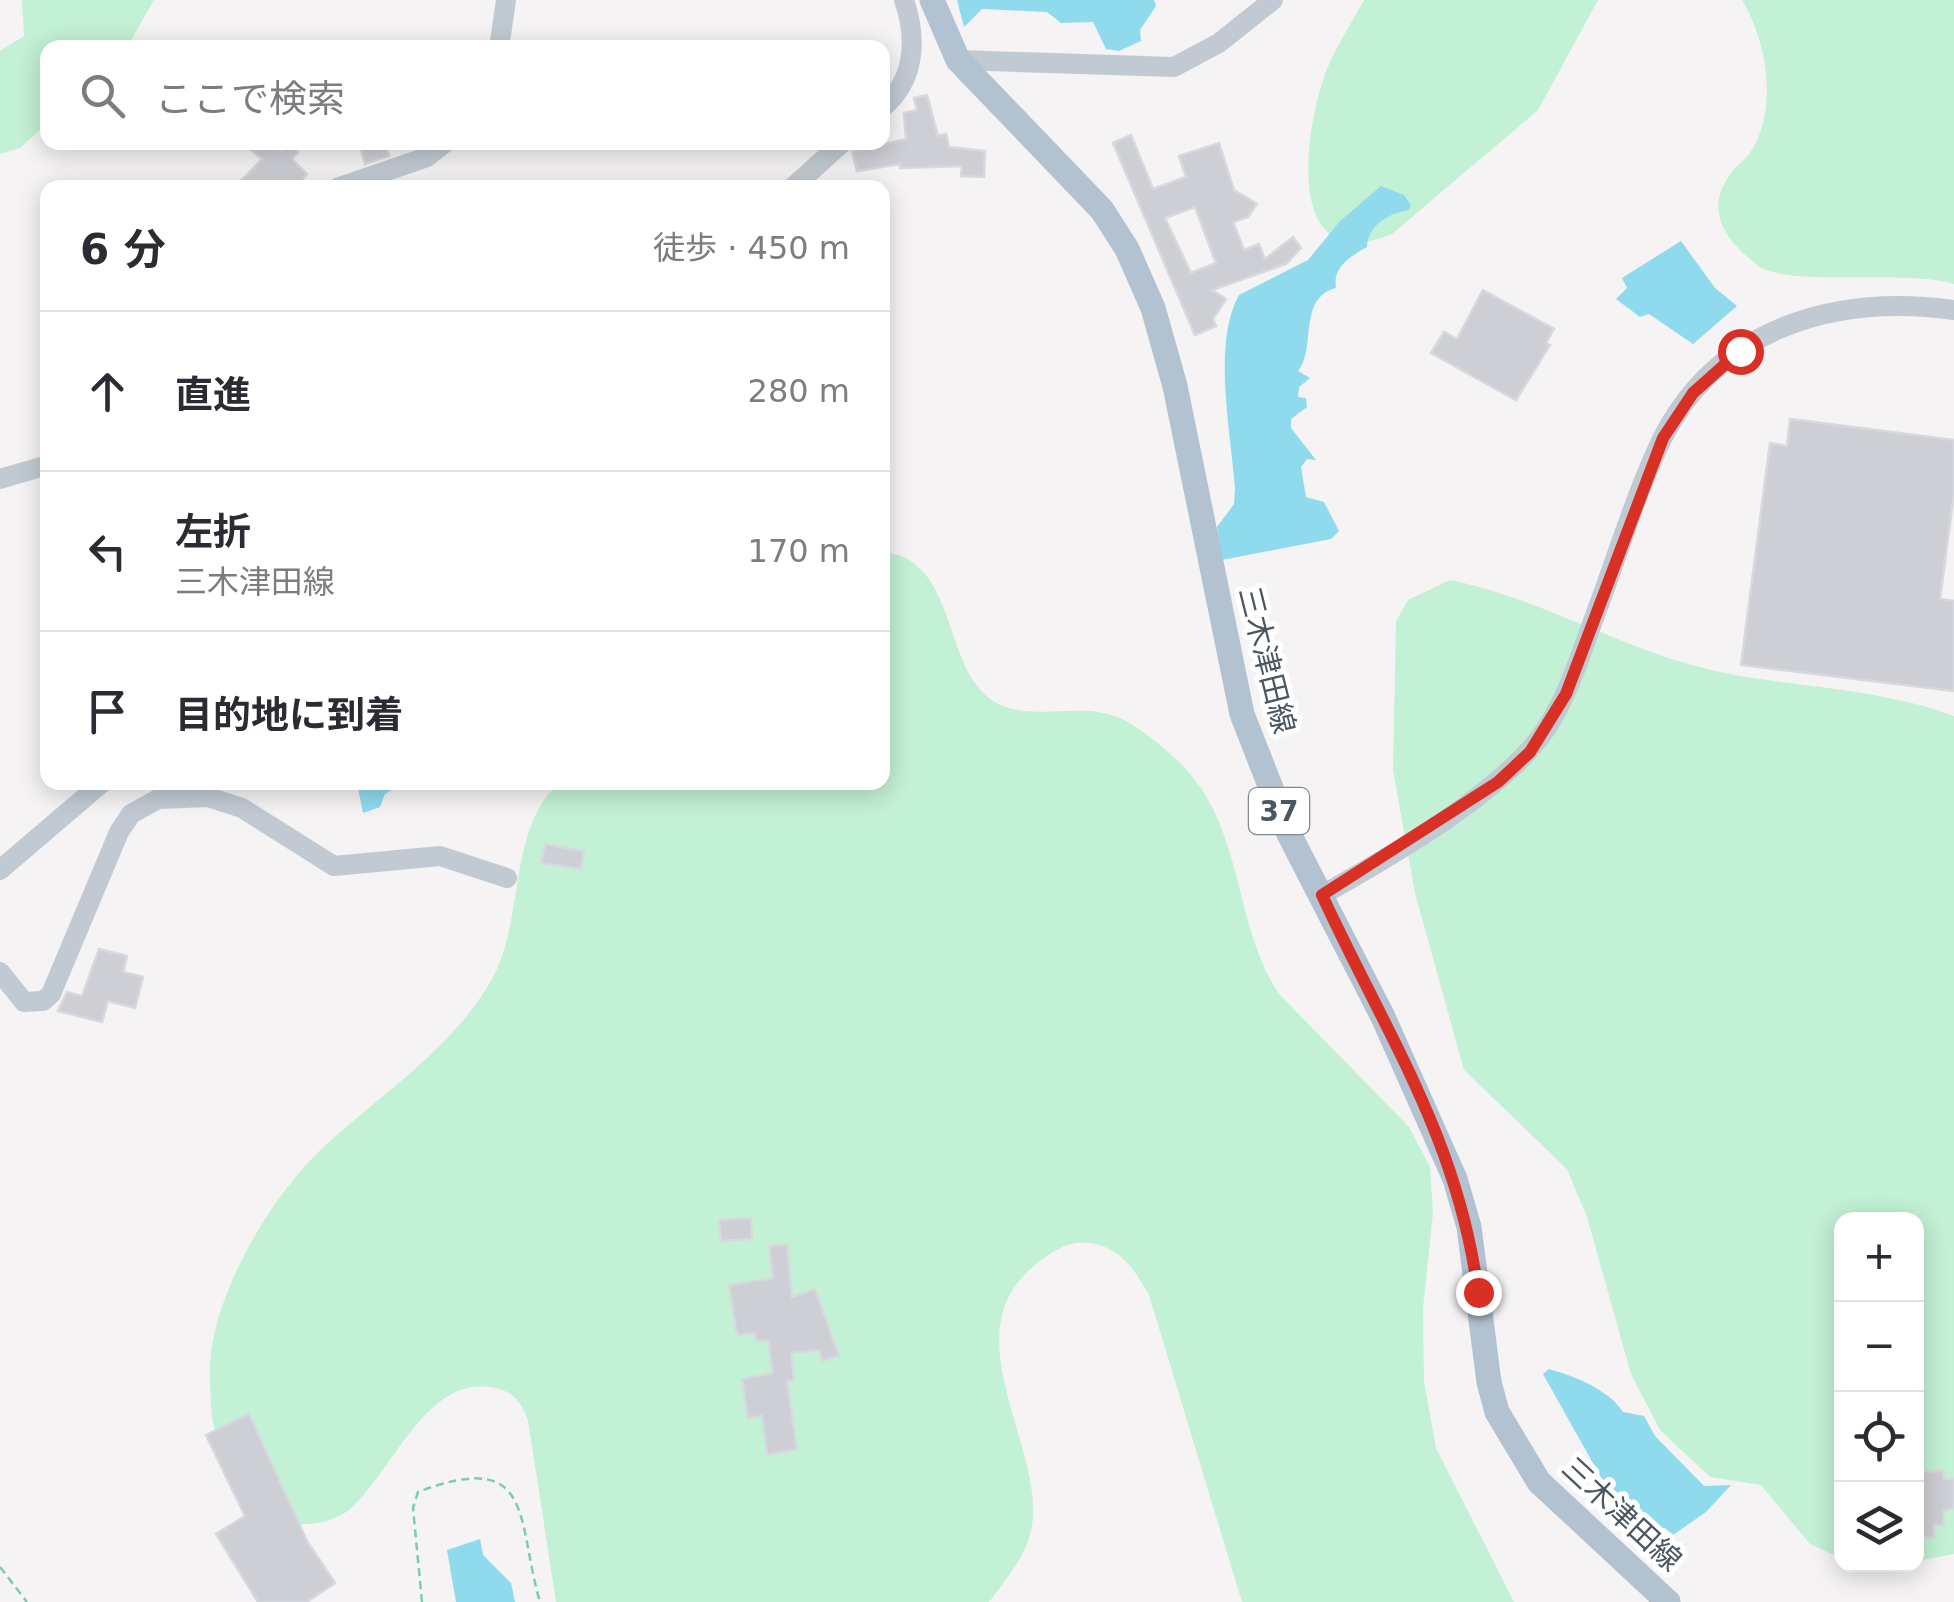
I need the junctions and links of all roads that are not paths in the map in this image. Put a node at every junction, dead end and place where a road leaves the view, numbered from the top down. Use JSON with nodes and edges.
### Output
{"nodes":[{"id":1,"x":506,"y":0,"type":"edge"},
{"id":2,"x":904,"y":0,"type":"edge"},
{"id":3,"x":932,"y":0,"type":"edge"},
{"id":4,"x":1273,"y":0,"type":"edge"},
{"id":5,"x":499,"y":40,"type":"edge"},
{"id":6,"x":958,"y":60,"type":"junction"},
{"id":7,"x":890,"y":97,"type":"edge"},
{"id":8,"x":435,"y":150,"type":"edge"},
{"id":9,"x":833,"y":150,"type":"edge"},
{"id":10,"x":360,"y":180,"type":"edge"},
{"id":11,"x":801,"y":180,"type":"edge"},
{"id":12,"x":1954,"y":310,"type":"edge"},
{"id":13,"x":40,"y":467,"type":"edge"},
{"id":14,"x":0,"y":479,"type":"edge"},
{"id":15,"x":94,"y":790,"type":"edge"},
{"id":16,"x":0,"y":870,"type":"edge"},
{"id":17,"x":507,"y":878,"type":"dead end"},
{"id":18,"x":1322,"y":895,"type":"junction"},
{"id":19,"x":0,"y":972,"type":"edge"},
{"id":20,"x":1668,"y":1602,"type":"edge"}],
"edges":[{"from":1,"to":5,"type":"street"},
{"from":2,"to":7,"type":"street"},
{"from":3,"to":6,"type":"main road","name":"三木津田線","number":"37"},
{"from":4,"to":6,"type":"street"},
{"from":6,"to":18,"type":"main road","name":"三木津田線","number":"37"},
{"from":8,"to":10,"type":"street"},
{"from":9,"to":11,"type":"street"},
{"from":12,"to":18,"type":"street"},
{"from":13,"to":14,"type":"street"},
{"from":15,"to":16,"type":"street"},
{"from":17,"to":19,"type":"street"},
{"from":18,"to":20,"type":"main road","name":"三木津田線","number":"37"}]}
